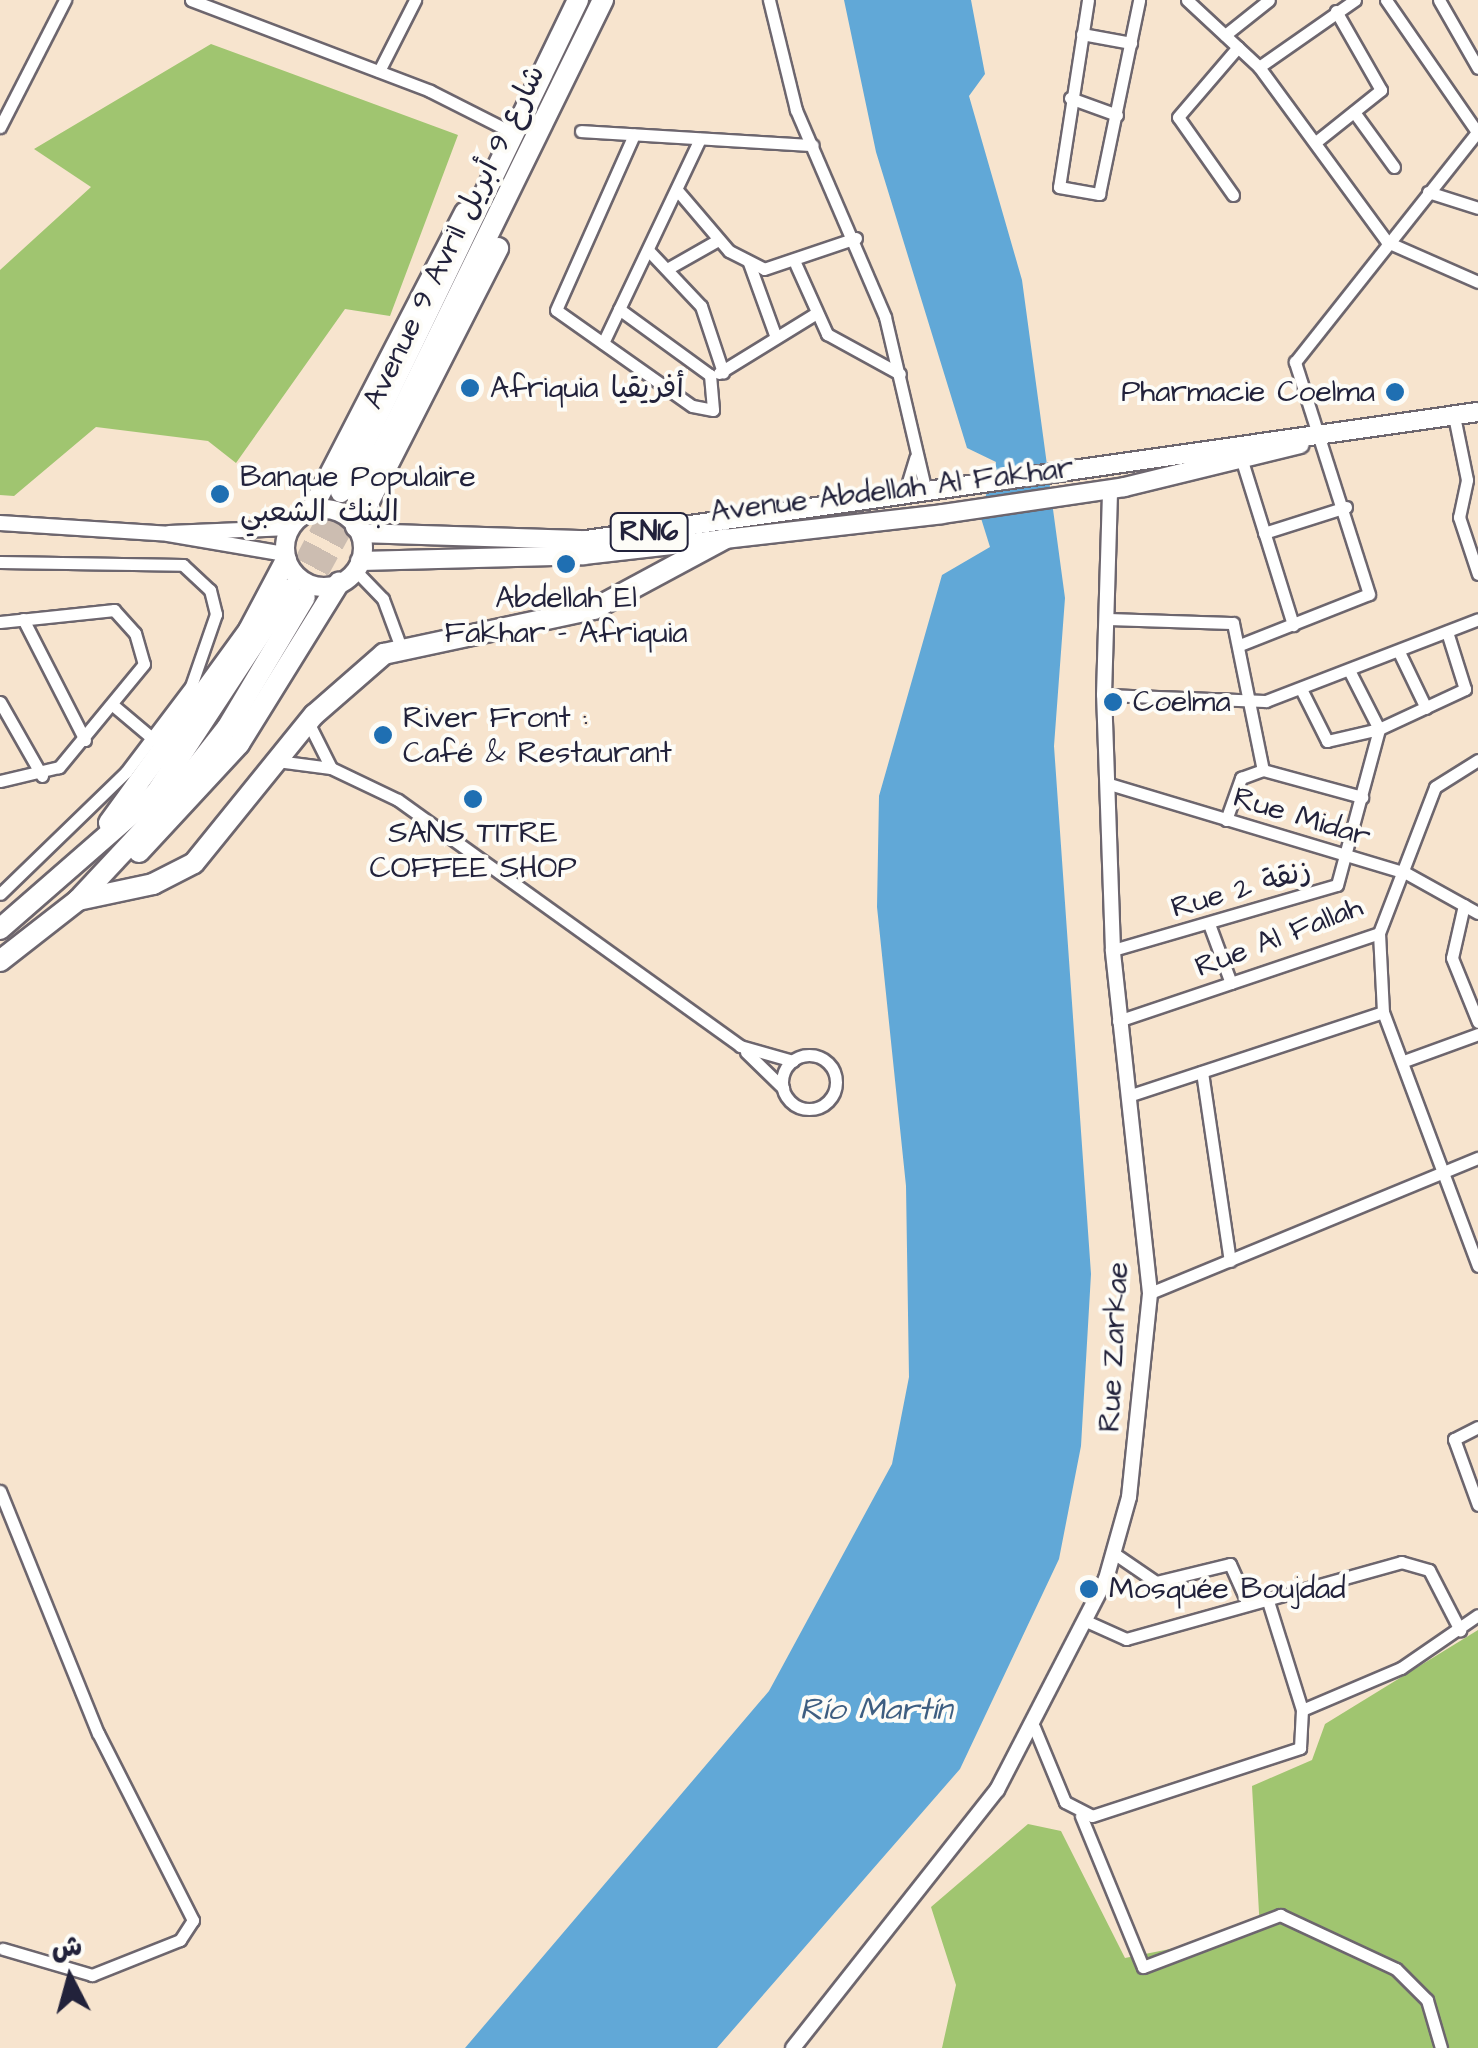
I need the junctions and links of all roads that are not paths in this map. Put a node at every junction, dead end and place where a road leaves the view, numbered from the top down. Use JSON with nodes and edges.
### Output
{"nodes":[{"id":1,"x":65,"y":0,"type":"edge"},
{"id":2,"x":191,"y":0,"type":"edge"},
{"id":3,"x":415,"y":0,"type":"edge"},
{"id":4,"x":578,"y":0,"type":"edge"},
{"id":5,"x":604,"y":0,"type":"edge"},
{"id":6,"x":768,"y":0,"type":"edge"},
{"id":7,"x":1088,"y":0,"type":"edge"},
{"id":8,"x":1139,"y":0,"type":"edge"},
{"id":9,"x":1270,"y":0,"type":"edge"},
{"id":10,"x":1354,"y":0,"type":"edge"},
{"id":11,"x":1386,"y":0,"type":"edge"},
{"id":12,"x":1439,"y":0,"type":"edge"},
{"id":13,"x":1191,"y":1,"type":"edge"},
{"id":14,"x":1336,"y":10,"type":"junction"},
{"id":15,"x":1082,"y":34,"type":"junction"},
{"id":16,"x":1226,"y":35,"type":"junction"},
{"id":17,"x":1131,"y":43,"type":"junction"},
{"id":18,"x":1238,"y":46,"type":"junction"},
{"id":19,"x":1259,"y":67,"type":"junction"},
{"id":20,"x":1478,"y":68,"type":"edge"},
{"id":21,"x":380,"y":71,"type":"junction"},
{"id":22,"x":0,"y":96,"type":"edge"},
{"id":23,"x":1070,"y":98,"type":"junction"},
{"id":24,"x":13,"y":102,"type":"junction"},
{"id":25,"x":1354,"y":112,"type":"junction"},
{"id":26,"x":1118,"y":115,"type":"junction"},
{"id":27,"x":0,"y":127,"type":"edge"},
{"id":28,"x":581,"y":131,"type":"dead end"},
{"id":29,"x":1478,"y":132,"type":"edge"},
{"id":30,"x":513,"y":133,"type":"junction"},
{"id":31,"x":634,"y":135,"type":"junction"},
{"id":32,"x":700,"y":139,"type":"junction"},
{"id":33,"x":1317,"y":141,"type":"junction"},
{"id":34,"x":813,"y":145,"type":"junction"},
{"id":35,"x":1394,"y":167,"type":"dead end"},
{"id":36,"x":492,"y":181,"type":"junction"},
{"id":37,"x":516,"y":187,"type":"junction"},
{"id":38,"x":678,"y":190,"type":"junction"},
{"id":39,"x":1428,"y":192,"type":"junction"},
{"id":40,"x":1233,"y":194,"type":"dead end"},
{"id":41,"x":1478,"y":208,"type":"edge"},
{"id":42,"x":856,"y":238,"type":"junction"},
{"id":43,"x":718,"y":240,"type":"junction"},
{"id":44,"x":1388,"y":242,"type":"junction"},
{"id":45,"x":648,"y":250,"type":"junction"},
{"id":46,"x":749,"y":263,"type":"junction"},
{"id":47,"x":796,"y":264,"type":"junction"},
{"id":48,"x":667,"y":269,"type":"junction"},
{"id":49,"x":1478,"y":282,"type":"edge"},
{"id":50,"x":619,"y":309,"type":"junction"},
{"id":51,"x":815,"y":314,"type":"junction"},
{"id":52,"x":776,"y":334,"type":"junction"},
{"id":53,"x":603,"y":342,"type":"junction"},
{"id":54,"x":716,"y":374,"type":"junction"},
{"id":55,"x":900,"y":374,"type":"junction"},
{"id":56,"x":1478,"y":412,"type":"edge"},
{"id":57,"x":1454,"y":416,"type":"junction"},
{"id":58,"x":1325,"y":438,"type":"junction"},
{"id":59,"x":1304,"y":440,"type":"junction"},
{"id":60,"x":915,"y":458,"type":"junction"},
{"id":61,"x":1242,"y":461,"type":"junction"},
{"id":62,"x":1110,"y":490,"type":"junction"},
{"id":63,"x":932,"y":491,"type":"junction"},
{"id":64,"x":904,"y":495,"type":"junction"},
{"id":65,"x":1346,"y":508,"type":"junction"},
{"id":66,"x":312,"y":511,"type":"junction"},
{"id":67,"x":0,"y":523,"type":"edge"},
{"id":68,"x":290,"y":528,"type":"junction"},
{"id":69,"x":358,"y":530,"type":"junction"},
{"id":70,"x":1264,"y":533,"type":"junction"},
{"id":71,"x":168,"y":534,"type":"junction"},
{"id":72,"x":724,"y":539,"type":"junction"},
{"id":73,"x":286,"y":557,"type":"junction"},
{"id":74,"x":0,"y":562,"type":"edge"},
{"id":75,"x":352,"y":572,"type":"junction"},
{"id":76,"x":1478,"y":574,"type":"edge"},
{"id":77,"x":23,"y":618,"type":"junction"},
{"id":78,"x":1106,"y":619,"type":"junction"},
{"id":79,"x":1478,"y":619,"type":"edge"},
{"id":80,"x":0,"y":622,"type":"edge"},
{"id":81,"x":1293,"y":626,"type":"junction"},
{"id":82,"x":1448,"y":632,"type":"junction"},
{"id":83,"x":1242,"y":644,"type":"junction"},
{"id":84,"x":400,"y":645,"type":"junction"},
{"id":85,"x":1399,"y":652,"type":"junction"},
{"id":86,"x":1350,"y":672,"type":"junction"},
{"id":87,"x":1302,"y":690,"type":"junction"},
{"id":88,"x":1104,"y":696,"type":"junction"},
{"id":89,"x":1253,"y":701,"type":"junction"},
{"id":90,"x":0,"y":702,"type":"edge"},
{"id":91,"x":114,"y":706,"type":"junction"},
{"id":92,"x":1426,"y":708,"type":"junction"},
{"id":93,"x":309,"y":722,"type":"junction"},
{"id":94,"x":1380,"y":730,"type":"junction"},
{"id":95,"x":152,"y":738,"type":"junction"},
{"id":96,"x":85,"y":740,"type":"junction"},
{"id":97,"x":1478,"y":760,"type":"edge"},
{"id":98,"x":278,"y":761,"type":"junction"},
{"id":99,"x":331,"y":768,"type":"junction"},
{"id":100,"x":1264,"y":770,"type":"junction"},
{"id":101,"x":42,"y":776,"type":"junction"},
{"id":102,"x":0,"y":781,"type":"edge"},
{"id":103,"x":1106,"y":783,"type":"junction"},
{"id":104,"x":1362,"y":797,"type":"junction"},
{"id":105,"x":1226,"y":820,"type":"junction"},
{"id":106,"x":1347,"y":857,"type":"junction"},
{"id":107,"x":116,"y":865,"type":"junction"},
{"id":108,"x":75,"y":869,"type":"junction"},
{"id":109,"x":1406,"y":873,"type":"junction"},
{"id":110,"x":0,"y":894,"type":"edge"},
{"id":111,"x":78,"y":900,"type":"junction"},
{"id":112,"x":1464,"y":905,"type":"junction"},
{"id":113,"x":1478,"y":913,"type":"edge"},
{"id":114,"x":1209,"y":924,"type":"junction"},
{"id":115,"x":0,"y":929,"type":"edge"},
{"id":116,"x":1379,"y":933,"type":"junction"},
{"id":117,"x":1113,"y":950,"type":"junction"},
{"id":118,"x":0,"y":961,"type":"edge"},
{"id":119,"x":1230,"y":983,"type":"junction"},
{"id":120,"x":1383,"y":1012,"type":"junction"},
{"id":121,"x":1118,"y":1021,"type":"junction"},
{"id":122,"x":1478,"y":1022,"type":"edge"},
{"id":123,"x":1478,"y":1034,"type":"edge"},
{"id":124,"x":740,"y":1046,"type":"junction"},
{"id":125,"x":793,"y":1060,"type":"junction"},
{"id":126,"x":1404,"y":1061,"type":"junction"},
{"id":127,"x":1202,"y":1072,"type":"junction"},
{"id":128,"x":783,"y":1088,"type":"junction"},
{"id":129,"x":1128,"y":1096,"type":"junction"},
{"id":130,"x":1478,"y":1158,"type":"edge"},
{"id":131,"x":1446,"y":1172,"type":"junction"},
{"id":132,"x":1230,"y":1261,"type":"junction"},
{"id":133,"x":1477,"y":1261,"type":"edge"},
{"id":134,"x":1150,"y":1294,"type":"junction"},
{"id":135,"x":1478,"y":1427,"type":"edge"},
{"id":136,"x":0,"y":1492,"type":"edge"},
{"id":137,"x":1478,"y":1505,"type":"edge"},
{"id":138,"x":1115,"y":1554,"type":"junction"},
{"id":139,"x":1267,"y":1598,"type":"junction"},
{"id":140,"x":1248,"y":1604,"type":"junction"},
{"id":141,"x":1478,"y":1615,"type":"edge"},
{"id":142,"x":1086,"y":1621,"type":"junction"},
{"id":143,"x":1460,"y":1630,"type":"junction"},
{"id":144,"x":1302,"y":1710,"type":"junction"},
{"id":145,"x":1034,"y":1726,"type":"junction"},
{"id":146,"x":1081,"y":1816,"type":"junction"},
{"id":147,"x":3,"y":1949,"type":"dead end"},
{"id":148,"x":793,"y":2048,"type":"edge"},
{"id":149,"x":1441,"y":2048,"type":"edge"}],
"edges":[{"from":1,"to":24,"type":"street"},
{"from":2,"to":21,"type":"street"},
{"from":3,"to":21,"type":"street"},
{"from":4,"to":30,"type":"highway","name":"Avenue 9 Avril شارع 9 أبريل"},
{"from":5,"to":37,"type":"highway","name":"Avenue 9 Avril شارع 9 أبريل"},
{"from":6,"to":34,"type":"street"},
{"from":7,"to":15,"type":"street"},
{"from":8,"to":17,"type":"street"},
{"from":9,"to":16,"type":"street"},
{"from":10,"to":14,"type":"street"},
{"from":11,"to":29,"type":"street"},
{"from":12,"to":20,"type":"street"},
{"from":13,"to":16,"type":"street"},
{"from":14,"to":19,"type":"street"},
{"from":14,"to":25,"type":"street"},
{"from":15,"to":17,"type":"street"},
{"from":15,"to":23,"type":"street"},
{"from":16,"to":18,"type":"street"},
{"from":17,"to":26,"type":"street"},
{"from":18,"to":19,"type":"street"},
{"from":18,"to":40,"type":"street"},
{"from":19,"to":33,"type":"street"},
{"from":21,"to":30,"type":"street"},
{"from":22,"to":24,"type":"street"},
{"from":23,"to":26,"type":"street"},
{"from":23,"to":26,"type":"street"},
{"from":24,"to":27,"type":"street"},
{"from":25,"to":33,"type":"street"},
{"from":25,"to":35,"type":"street"},
{"from":28,"to":31,"type":"street"},
{"from":29,"to":39,"type":"street"},
{"from":30,"to":36,"type":"highway","name":"Avenue 9 Avril شارع 9 أبريل"},
{"from":31,"to":32,"type":"street"},
{"from":31,"to":53,"type":"street"},
{"from":32,"to":34,"type":"street"},
{"from":32,"to":38,"type":"street"},
{"from":33,"to":44,"type":"street"},
{"from":34,"to":42,"type":"street"},
{"from":36,"to":37,"type":"highway","name":"Avenue 9 Avril شارع 9 أبريل"},
{"from":36,"to":66,"type":"highway"},
{"from":37,"to":69,"type":"highway"},
{"from":38,"to":43,"type":"street"},
{"from":38,"to":45,"type":"street"},
{"from":39,"to":41,"type":"street"},
{"from":39,"to":44,"type":"street"},
{"from":42,"to":47,"type":"street"},
{"from":42,"to":55,"type":"street"},
{"from":43,"to":46,"type":"street"},
{"from":43,"to":48,"type":"street"},
{"from":44,"to":49,"type":"street"},
{"from":44,"to":58,"type":"street"},
{"from":45,"to":48,"type":"street"},
{"from":45,"to":50,"type":"street"},
{"from":46,"to":47,"type":"street"},
{"from":46,"to":52,"type":"street"},
{"from":47,"to":51,"type":"street"},
{"from":48,"to":54,"type":"street"},
{"from":50,"to":53,"type":"street"},
{"from":50,"to":54,"type":"street"},
{"from":51,"to":52,"type":"street"},
{"from":51,"to":55,"type":"street"},
{"from":52,"to":54,"type":"street"},
{"from":53,"to":54,"type":"street"},
{"from":55,"to":60,"type":"street"},
{"from":56,"to":57,"type":"main road","name":"Avenue Abdellah Al Fakhar","number":"RN16"},
{"from":57,"to":58,"type":"main road","name":"Avenue Abdellah Al Fakhar","number":"RN16"},
{"from":57,"to":76,"type":"street"},
{"from":58,"to":59,"type":"main road","name":"Avenue Abdellah Al Fakhar","number":"RN16"},
{"from":58,"to":65,"type":"street"},
{"from":59,"to":61,"type":"main road","name":"Avenue Abdellah Al Fakhar","number":"RN16"},
{"from":59,"to":63,"type":"main road","name":"Avenue Abdellah Al Fakhar","number":"RN16"},
{"from":60,"to":63,"type":"street"},
{"from":60,"to":64,"type":"street"},
{"from":61,"to":62,"type":"main road","name":"Avenue Abdellah Al Fakhar","number":"RN16"},
{"from":61,"to":70,"type":"street"},
{"from":62,"to":72,"type":"main road","name":"Avenue Abdellah Al Fakhar","number":"RN16"},
{"from":62,"to":78,"type":"street","name":"Rue Zarkae"},
{"from":63,"to":64,"type":"main road","name":"Avenue Abdellah Al Fakhar","number":"RN16"},
{"from":64,"to":69,"type":"main road","name":"Avenue Abdellah Al Fakhar","number":"RN16"},
{"from":65,"to":70,"type":"street"},
{"from":65,"to":81,"type":"street"},
{"from":66,"to":68,"type":"main road"},
{"from":66,"to":69,"type":"main road","number":"RN16"},
{"from":67,"to":71,"type":"street"},
{"from":68,"to":71,"type":"street"},
{"from":68,"to":73,"type":"main road"},
{"from":69,"to":75,"type":"main road"},
{"from":70,"to":81,"type":"street"},
{"from":71,"to":73,"type":"street"},
{"from":72,"to":75,"type":"main road","name":"Avenue Abdellah Al Fakhar","number":"RN16"},
{"from":72,"to":84,"type":"highway"},
{"from":73,"to":75,"type":"main road","number":"RN16"},
{"from":73,"to":108,"type":"highway"},
{"from":74,"to":95,"type":"street"},
{"from":75,"to":84,"type":"street"},
{"from":75,"to":107,"type":"highway"},
{"from":77,"to":80,"type":"street"},
{"from":77,"to":91,"type":"street"},
{"from":77,"to":96,"type":"street"},
{"from":78,"to":83,"type":"street"},
{"from":78,"to":88,"type":"street","name":"Rue Zarkae"},
{"from":79,"to":82,"type":"street"},
{"from":81,"to":83,"type":"street"},
{"from":82,"to":85,"type":"street"},
{"from":82,"to":92,"type":"street"},
{"from":83,"to":89,"type":"street"},
{"from":84,"to":93,"type":"highway"},
{"from":85,"to":86,"type":"street"},
{"from":85,"to":92,"type":"street"},
{"from":86,"to":87,"type":"street"},
{"from":86,"to":94,"type":"street"},
{"from":87,"to":89,"type":"street"},
{"from":87,"to":94,"type":"street"},
{"from":88,"to":89,"type":"street"},
{"from":88,"to":103,"type":"street","name":"Rue Zarkae"},
{"from":89,"to":100,"type":"street"},
{"from":90,"to":101,"type":"street"},
{"from":91,"to":95,"type":"street"},
{"from":91,"to":96,"type":"street"},
{"from":92,"to":94,"type":"street"},
{"from":93,"to":98,"type":"highway"},
{"from":93,"to":99,"type":"street"},
{"from":94,"to":104,"type":"street","name":"Rue 2 زنقة"},
{"from":95,"to":110,"type":"street"},
{"from":96,"to":101,"type":"street"},
{"from":97,"to":109,"type":"street","name":"Rue Al Fallah"},
{"from":98,"to":99,"type":"street"},
{"from":98,"to":111,"type":"highway"},
{"from":99,"to":124,"type":"street"},
{"from":100,"to":104,"type":"street"},
{"from":100,"to":105,"type":"street"},
{"from":101,"to":102,"type":"street"},
{"from":103,"to":105,"type":"street","name":"Rue Midar"},
{"from":103,"to":117,"type":"street","name":"Rue Zarkae"},
{"from":104,"to":106,"type":"street","name":"Rue 2 زنقة"},
{"from":105,"to":106,"type":"street","name":"Rue Midar"},
{"from":106,"to":109,"type":"street","name":"Rue Midar"},
{"from":106,"to":114,"type":"street","name":"Rue 2 زنقة"},
{"from":107,"to":108,"type":"highway"},
{"from":107,"to":111,"type":"highway"},
{"from":108,"to":115,"type":"highway"},
{"from":109,"to":112,"type":"street","name":"Rue Midar"},
{"from":109,"to":116,"type":"street","name":"Rue Al Fallah"},
{"from":111,"to":118,"type":"highway"},
{"from":112,"to":113,"type":"street","name":"Rue Midar"},
{"from":112,"to":122,"type":"street"},
{"from":114,"to":117,"type":"street","name":"Rue 2 زنقة"},
{"from":114,"to":119,"type":"street"},
{"from":116,"to":119,"type":"street","name":"Rue Al Fallah"},
{"from":116,"to":120,"type":"street"},
{"from":117,"to":121,"type":"street","name":"Rue Zarkae"},
{"from":119,"to":121,"type":"street","name":"Rue Al Fallah"},
{"from":120,"to":126,"type":"street"},
{"from":120,"to":127,"type":"street"},
{"from":121,"to":129,"type":"street","name":"Rue Zarkae"},
{"from":123,"to":126,"type":"street"},
{"from":124,"to":125,"type":"street"},
{"from":124,"to":128,"type":"street"},
{"from":125,"to":128,"type":"street"},
{"from":125,"to":128,"type":"street"},
{"from":126,"to":131,"type":"street"},
{"from":127,"to":129,"type":"street"},
{"from":127,"to":132,"type":"street"},
{"from":129,"to":134,"type":"street","name":"Rue Zarkae"},
{"from":130,"to":131,"type":"street"},
{"from":131,"to":132,"type":"street"},
{"from":131,"to":133,"type":"street"},
{"from":132,"to":134,"type":"street"},
{"from":134,"to":138,"type":"street","name":"Rue Zarkae"},
{"from":135,"to":137,"type":"street"},
{"from":136,"to":147,"type":"street"},
{"from":138,"to":140,"type":"street"},
{"from":138,"to":142,"type":"street","name":"Rue Zarkae"},
{"from":139,"to":140,"type":"street"},
{"from":139,"to":143,"type":"street"},
{"from":139,"to":144,"type":"street"},
{"from":140,"to":142,"type":"street"},
{"from":141,"to":143,"type":"street"},
{"from":142,"to":145,"type":"street","name":"Rue Zarkae"},
{"from":143,"to":144,"type":"street"},
{"from":144,"to":146,"type":"street"},
{"from":145,"to":146,"type":"street"},
{"from":145,"to":148,"type":"street","name":"Rue Zarkae"},
{"from":146,"to":149,"type":"street"}]}
